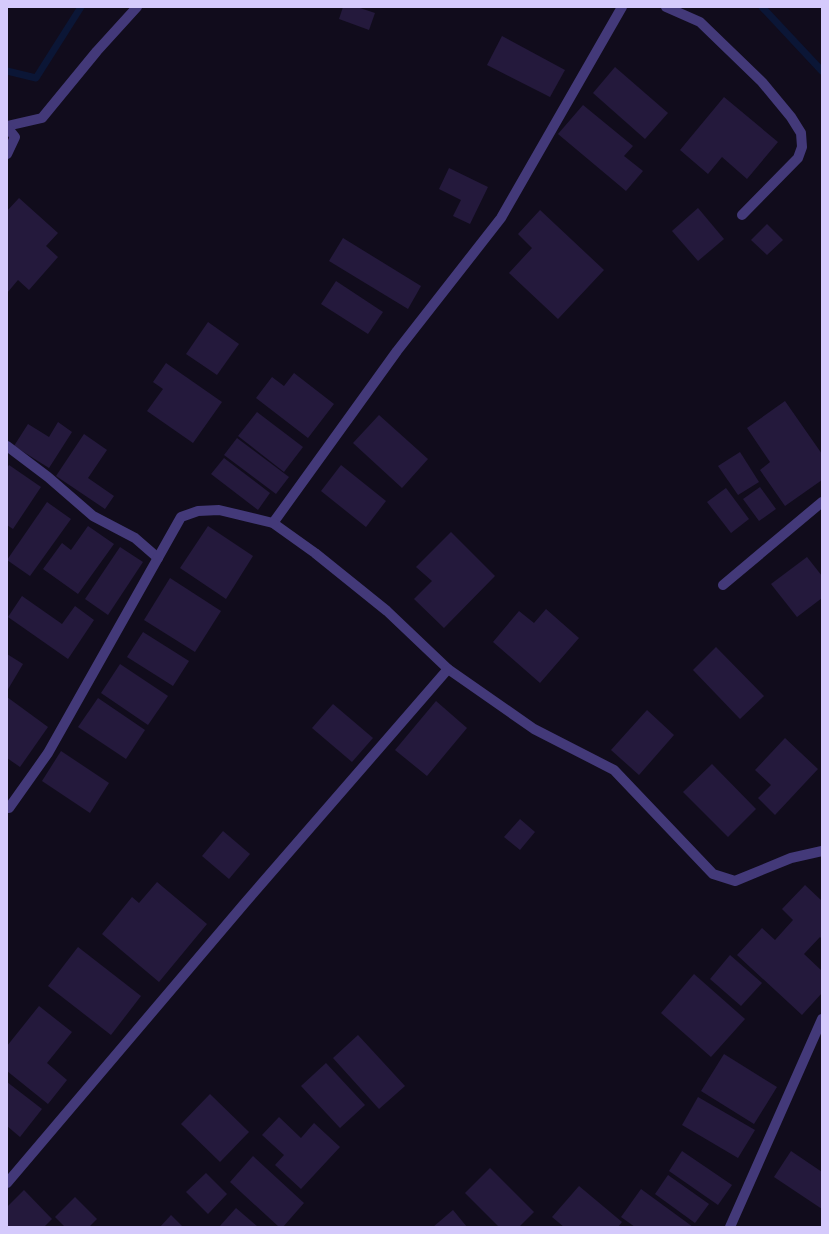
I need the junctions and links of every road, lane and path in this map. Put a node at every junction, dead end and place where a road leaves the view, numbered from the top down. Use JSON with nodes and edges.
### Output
{"nodes":[{"id":1,"x":137,"y":7,"type":"edge"},
{"id":2,"x":622,"y":7,"type":"edge"},
{"id":3,"x":666,"y":7,"type":"edge"},
{"id":4,"x":7,"y":126,"type":"edge"},
{"id":5,"x":7,"y":154,"type":"edge"},
{"id":6,"x":742,"y":215,"type":"dead end"},
{"id":7,"x":7,"y":446,"type":"edge"},
{"id":8,"x":822,"y":502,"type":"edge"},
{"id":9,"x":274,"y":523,"type":"junction"},
{"id":10,"x":158,"y":558,"type":"junction"},
{"id":11,"x":724,"y":585,"type":"dead end"},
{"id":12,"x":448,"y":669,"type":"junction"},
{"id":13,"x":7,"y":808,"type":"edge"},
{"id":14,"x":822,"y":851,"type":"edge"},
{"id":15,"x":822,"y":1019,"type":"edge"},
{"id":16,"x":7,"y":1183,"type":"edge"},
{"id":17,"x":730,"y":1227,"type":"edge"}],
"edges":[{"from":1,"to":4,"type":"street"},
{"from":2,"to":9,"type":"street"},
{"from":3,"to":6,"type":"street"},
{"from":4,"to":5,"type":"street"},
{"from":7,"to":10,"type":"street"},
{"from":8,"to":11,"type":"street"},
{"from":9,"to":10,"type":"street"},
{"from":9,"to":12,"type":"street"},
{"from":10,"to":13,"type":"street"},
{"from":12,"to":14,"type":"street"},
{"from":12,"to":16,"type":"street"},
{"from":15,"to":17,"type":"street"}]}
